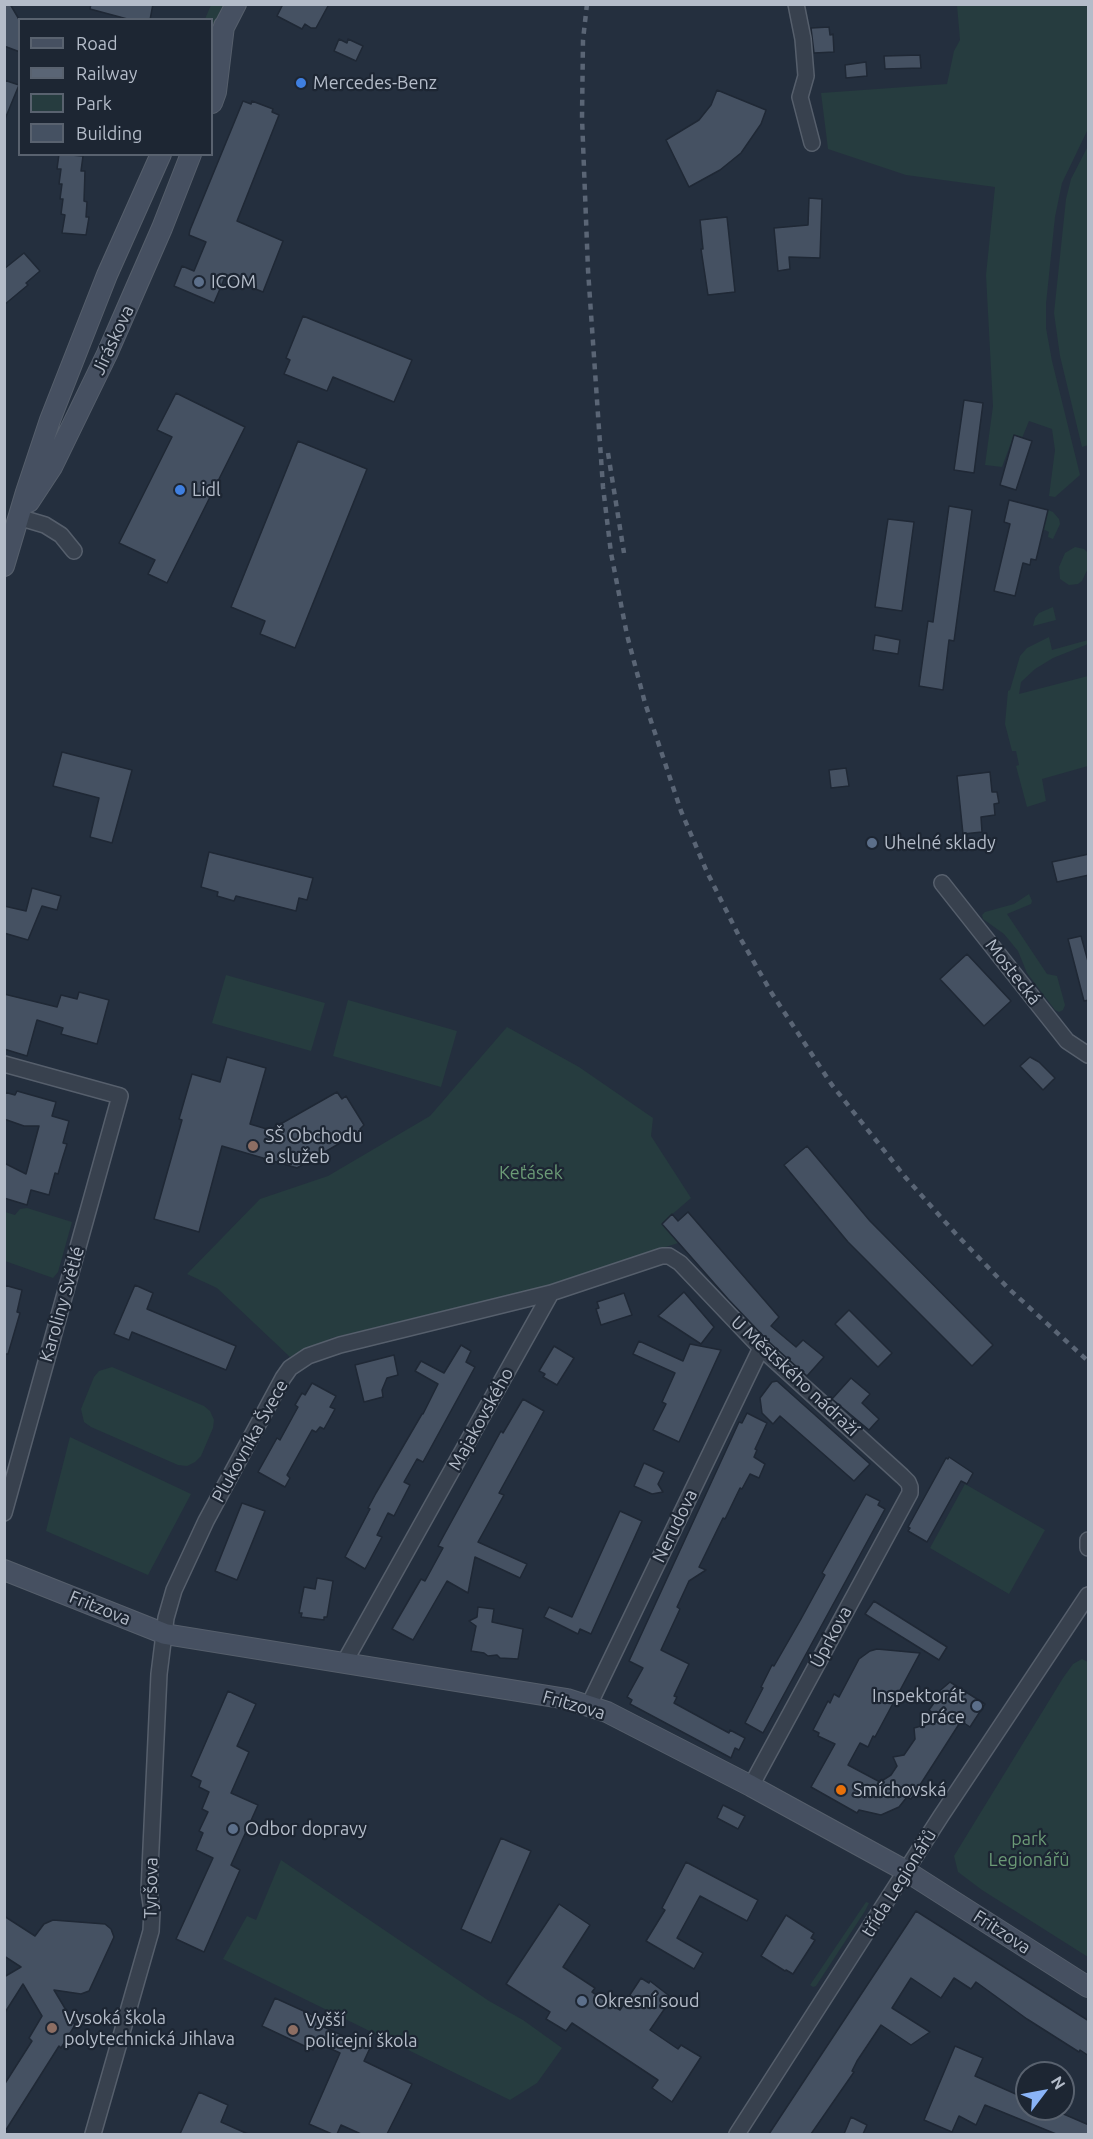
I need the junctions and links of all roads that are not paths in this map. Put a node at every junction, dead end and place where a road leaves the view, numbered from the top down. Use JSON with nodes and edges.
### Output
{"nodes":[{"id":1,"x":236,"y":4,"type":"edge"},
{"id":2,"x":796,"y":4,"type":"edge"},
{"id":3,"x":224,"y":26,"type":"junction"},
{"id":4,"x":213,"y":49,"type":"edge"},
{"id":5,"x":213,"y":101,"type":"edge"},
{"id":6,"x":812,"y":143,"type":"dead end"},
{"id":7,"x":160,"y":156,"type":"edge"},
{"id":8,"x":190,"y":156,"type":"edge"},
{"id":9,"x":18,"y":517,"type":"junction"},
{"id":10,"x":74,"y":551,"type":"dead end"},
{"id":11,"x":4,"y":566,"type":"edge"},
{"id":12,"x":942,"y":883,"type":"dead end"},
{"id":13,"x":1089,"y":1055,"type":"edge"},
{"id":14,"x":4,"y":1064,"type":"edge"},
{"id":15,"x":551,"y":1293,"type":"junction"},
{"id":16,"x":761,"y":1347,"type":"junction"},
{"id":17,"x":910,"y":1487,"type":"joint"},
{"id":18,"x":4,"y":1513,"type":"edge"},
{"id":19,"x":1089,"y":1540,"type":"edge"},
{"id":20,"x":1089,"y":1548,"type":"edge"},
{"id":21,"x":4,"y":1570,"type":"edge"},
{"id":22,"x":1089,"y":1595,"type":"edge"},
{"id":23,"x":165,"y":1634,"type":"junction"},
{"id":24,"x":344,"y":1663,"type":"junction"},
{"id":25,"x":589,"y":1706,"type":"junction"},
{"id":26,"x":751,"y":1786,"type":"junction"},
{"id":27,"x":906,"y":1871,"type":"junction"},
{"id":28,"x":1089,"y":1987,"type":"edge"},
{"id":29,"x":93,"y":2134,"type":"edge"},
{"id":30,"x":737,"y":2134,"type":"edge"}],
"edges":[{"from":1,"to":3,"type":"street"},
{"from":2,"to":6,"type":"street"},
{"from":3,"to":4,"type":"street"},
{"from":3,"to":5,"type":"street"},
{"from":7,"to":9,"type":"street","name":"Jiráskova"},
{"from":8,"to":9,"type":"street","name":"Jiráskova"},
{"from":9,"to":10,"type":"street"},
{"from":9,"to":11,"type":"street","name":"Jiráskova"},
{"from":12,"to":13,"type":"street","name":"Mostecká"},
{"from":14,"to":18,"type":"street","name":"Karoliny Světlé"},
{"from":15,"to":16,"type":"street","name":"U Městského nádraží"},
{"from":15,"to":23,"type":"street","name":"Plukovníka Švece"},
{"from":15,"to":24,"type":"street","name":"Majakovského"},
{"from":16,"to":17,"type":"street","name":"U Městského nádraží"},
{"from":16,"to":25,"type":"street","name":"Nerudova"},
{"from":17,"to":26,"type":"street","name":"Úprkova"},
{"from":19,"to":20,"type":"street"},
{"from":21,"to":23,"type":"street","name":"Fritzova"},
{"from":22,"to":27,"type":"street","name":"třída Legionářů"},
{"from":23,"to":24,"type":"street","name":"Fritzova"},
{"from":23,"to":29,"type":"street","name":"Tyršova"},
{"from":24,"to":25,"type":"street","name":"Fritzova"},
{"from":25,"to":26,"type":"street","name":"Fritzova"},
{"from":26,"to":27,"type":"street","name":"Fritzova"},
{"from":27,"to":28,"type":"street","name":"Fritzova"},
{"from":27,"to":30,"type":"street","name":"třída Legionářů"}]}
